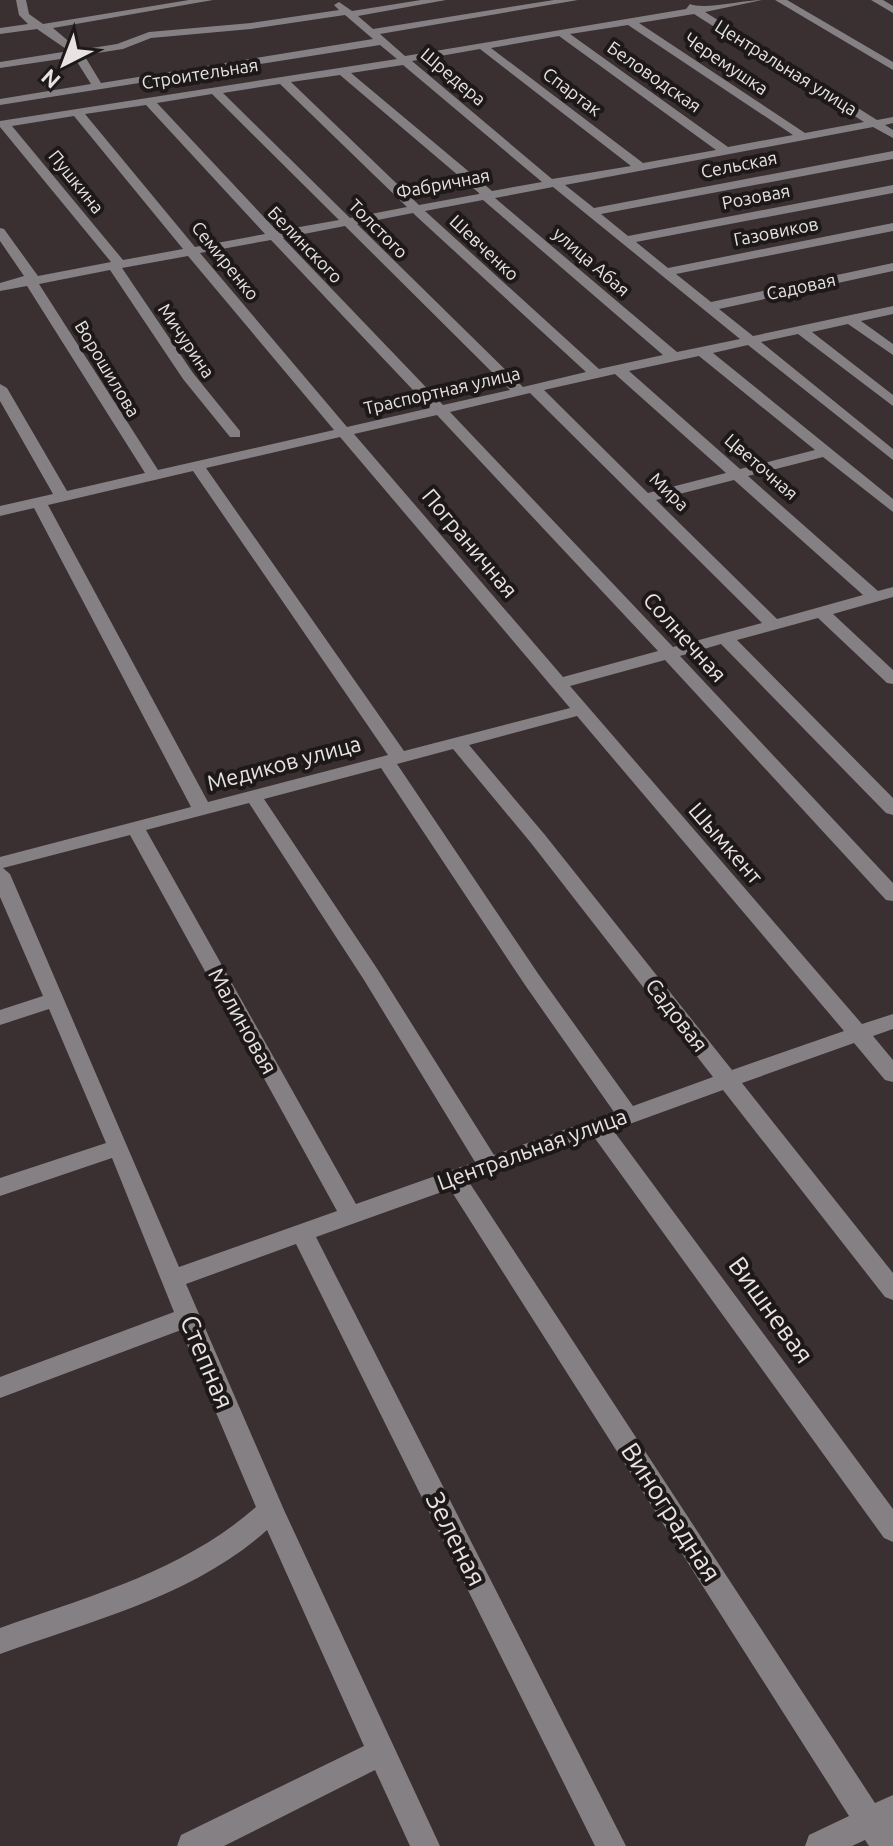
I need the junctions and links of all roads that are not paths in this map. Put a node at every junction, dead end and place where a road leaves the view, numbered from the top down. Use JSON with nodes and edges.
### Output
{"nodes":[{"id":1,"x":21,"y":0,"type":"edge"},
{"id":2,"x":208,"y":0,"type":"edge"},
{"id":3,"x":332,"y":0,"type":"edge"},
{"id":4,"x":441,"y":0,"type":"edge"},
{"id":5,"x":573,"y":0,"type":"edge"},
{"id":6,"x":679,"y":0,"type":"edge"},
{"id":7,"x":757,"y":0,"type":"edge"},
{"id":8,"x":780,"y":0,"type":"edge"},
{"id":9,"x":802,"y":0,"type":"edge"},
{"id":10,"x":876,"y":0,"type":"edge"},
{"id":11,"x":695,"y":10,"type":"junction"},
{"id":12,"x":893,"y":10,"type":"edge"},
{"id":13,"x":348,"y":13,"type":"junction"},
{"id":14,"x":629,"y":21,"type":"junction"},
{"id":15,"x":39,"y":26,"type":"junction"},
{"id":16,"x":0,"y":31,"type":"edge"},
{"id":17,"x":372,"y":32,"type":"junction"},
{"id":18,"x":561,"y":33,"type":"junction"},
{"id":19,"x":383,"y":41,"type":"junction"},
{"id":20,"x":482,"y":46,"type":"junction"},
{"id":21,"x":75,"y":53,"type":"junction"},
{"id":22,"x":893,"y":53,"type":"edge"},
{"id":23,"x":405,"y":60,"type":"junction"},
{"id":24,"x":0,"y":65,"type":"edge"},
{"id":25,"x":893,"y":67,"type":"edge"},
{"id":26,"x":342,"y":71,"type":"junction"},
{"id":27,"x":281,"y":79,"type":"junction"},
{"id":28,"x":96,"y":84,"type":"junction"},
{"id":29,"x":214,"y":90,"type":"junction"},
{"id":30,"x":148,"y":100,"type":"junction"},
{"id":31,"x":0,"y":102,"type":"edge"},
{"id":32,"x":77,"y":112,"type":"junction"},
{"id":33,"x":893,"y":120,"type":"edge"},
{"id":34,"x":875,"y":123,"type":"junction"},
{"id":35,"x":2,"y":124,"type":"edge"},
{"id":36,"x":893,"y":135,"type":"edge"},
{"id":37,"x":803,"y":137,"type":"junction"},
{"id":38,"x":726,"y":151,"type":"junction"},
{"id":39,"x":893,"y":155,"type":"edge"},
{"id":40,"x":640,"y":167,"type":"junction"},
{"id":41,"x":551,"y":182,"type":"junction"},
{"id":42,"x":893,"y":189,"type":"edge"},
{"id":43,"x":486,"y":194,"type":"junction"},
{"id":44,"x":416,"y":208,"type":"junction"},
{"id":45,"x":591,"y":212,"type":"junction"},
{"id":46,"x":344,"y":222,"type":"junction"},
{"id":47,"x":893,"y":227,"type":"edge"},
{"id":48,"x":0,"y":232,"type":"edge"},
{"id":49,"x":271,"y":235,"type":"junction"},
{"id":50,"x":626,"y":240,"type":"junction"},
{"id":51,"x":193,"y":250,"type":"junction"},
{"id":52,"x":116,"y":264,"type":"junction"},
{"id":53,"x":893,"y":267,"type":"edge"},
{"id":54,"x":667,"y":272,"type":"junction"},
{"id":55,"x":30,"y":280,"type":"junction"},
{"id":56,"x":0,"y":287,"type":"edge"},
{"id":57,"x":709,"y":307,"type":"junction"},
{"id":58,"x":893,"y":310,"type":"edge"},
{"id":59,"x":850,"y":319,"type":"junction"},
{"id":60,"x":801,"y":330,"type":"junction"},
{"id":61,"x":753,"y":342,"type":"junction"},
{"id":62,"x":893,"y":351,"type":"edge"},
{"id":63,"x":703,"y":352,"type":"junction"},
{"id":64,"x":674,"y":357,"type":"junction"},
{"id":65,"x":618,"y":369,"type":"junction"},
{"id":66,"x":596,"y":374,"type":"junction"},
{"id":67,"x":0,"y":388,"type":"edge"},
{"id":68,"x":527,"y":390,"type":"junction"},
{"id":69,"x":893,"y":402,"type":"edge"},
{"id":70,"x":441,"y":410,"type":"junction"},
{"id":71,"x":346,"y":432,"type":"junction"},
{"id":72,"x":235,"y":434,"type":"dead end"},
{"id":73,"x":826,"y":452,"type":"junction"},
{"id":74,"x":893,"y":456,"type":"edge"},
{"id":75,"x":196,"y":465,"type":"junction"},
{"id":76,"x":738,"y":474,"type":"junction"},
{"id":77,"x":154,"y":475,"type":"junction"},
{"id":78,"x":62,"y":496,"type":"junction"},
{"id":79,"x":646,"y":498,"type":"junction"},
{"id":80,"x":39,"y":502,"type":"junction"},
{"id":81,"x":893,"y":507,"type":"edge"},
{"id":82,"x":0,"y":511,"type":"edge"},
{"id":83,"x":893,"y":592,"type":"edge"},
{"id":84,"x":875,"y":597,"type":"junction"},
{"id":85,"x":821,"y":612,"type":"junction"},
{"id":86,"x":774,"y":625,"type":"junction"},
{"id":87,"x":725,"y":638,"type":"junction"},
{"id":88,"x":669,"y":652,"type":"junction"},
{"id":89,"x":893,"y":679,"type":"edge"},
{"id":90,"x":560,"y":683,"type":"junction"},
{"id":91,"x":581,"y":710,"type":"junction"},
{"id":92,"x":457,"y":743,"type":"junction"},
{"id":93,"x":392,"y":760,"type":"junction"},
{"id":94,"x":253,"y":796,"type":"junction"},
{"id":95,"x":202,"y":809,"type":"junction"},
{"id":96,"x":893,"y":809,"type":"edge"},
{"id":97,"x":135,"y":827,"type":"junction"},
{"id":98,"x":0,"y":863,"type":"edge"},
{"id":99,"x":0,"y":874,"type":"edge"},
{"id":100,"x":893,"y":895,"type":"edge"},
{"id":101,"x":54,"y":1000,"type":"junction"},
{"id":102,"x":0,"y":1018,"type":"edge"},
{"id":103,"x":893,"y":1021,"type":"edge"},
{"id":104,"x":858,"y":1033,"type":"junction"},
{"id":105,"x":893,"y":1074,"type":"edge"},
{"id":106,"x":728,"y":1079,"type":"junction"},
{"id":107,"x":627,"y":1114,"type":"junction"},
{"id":108,"x":598,"y":1126,"type":"junction"},
{"id":109,"x":119,"y":1147,"type":"junction"},
{"id":110,"x":489,"y":1166,"type":"junction"},
{"id":111,"x":455,"y":1178,"type":"junction"},
{"id":112,"x":0,"y":1187,"type":"edge"},
{"id":113,"x":351,"y":1215,"type":"junction"},
{"id":114,"x":302,"y":1233,"type":"junction"},
{"id":115,"x":172,"y":1279,"type":"junction"},
{"id":116,"x":893,"y":1290,"type":"edge"},
{"id":117,"x":188,"y":1317,"type":"junction"},
{"id":118,"x":0,"y":1388,"type":"edge"},
{"id":119,"x":271,"y":1510,"type":"junction"},
{"id":120,"x":893,"y":1530,"type":"edge"},
{"id":121,"x":0,"y":1641,"type":"edge"},
{"id":122,"x":382,"y":1752,"type":"junction"},
{"id":123,"x":882,"y":1815,"type":"edge"},
{"id":124,"x":192,"y":1846,"type":"edge"},
{"id":125,"x":425,"y":1846,"type":"edge"},
{"id":126,"x":611,"y":1846,"type":"edge"},
{"id":127,"x":820,"y":1846,"type":"edge"},
{"id":128,"x":886,"y":1846,"type":"edge"}],
"edges":[{"from":1,"to":15,"type":"street"},
{"from":2,"to":15,"type":"street"},
{"from":3,"to":13,"type":"street","name":"Шредера"},
{"from":4,"to":13,"type":"street"},
{"from":5,"to":17,"type":"street"},
{"from":6,"to":11,"type":"street","name":"Центральная улица"},
{"from":7,"to":11,"type":"street","name":"Строительная"},
{"from":8,"to":25,"type":"street"},
{"from":9,"to":22,"type":"street"},
{"from":10,"to":12,"type":"street"},
{"from":11,"to":14,"type":"street","name":"Строительная"},
{"from":11,"to":34,"type":"street","name":"Центральная улица"},
{"from":13,"to":17,"type":"street","name":"Шредера"},
{"from":13,"to":21,"type":"street"},
{"from":14,"to":18,"type":"street","name":"Строительная"},
{"from":14,"to":37,"type":"street","name":"Черемушка"},
{"from":15,"to":16,"type":"street"},
{"from":15,"to":21,"type":"street"},
{"from":17,"to":19,"type":"street","name":"Шредера"},
{"from":18,"to":20,"type":"street","name":"Строительная"},
{"from":18,"to":38,"type":"street","name":"Беловодская"},
{"from":19,"to":23,"type":"street","name":"Шредера"},
{"from":19,"to":28,"type":"street"},
{"from":20,"to":23,"type":"street","name":"Строительная"},
{"from":20,"to":40,"type":"street","name":"Спартак"},
{"from":21,"to":24,"type":"street"},
{"from":21,"to":28,"type":"street"},
{"from":23,"to":26,"type":"street","name":"Строительная"},
{"from":23,"to":41,"type":"street","name":"Шредера"},
{"from":26,"to":27,"type":"street","name":"Строительная"},
{"from":26,"to":43,"type":"street","name":"улица Абая"},
{"from":27,"to":29,"type":"street","name":"Строительная"},
{"from":27,"to":44,"type":"street","name":"Шевченко"},
{"from":28,"to":31,"type":"street"},
{"from":29,"to":30,"type":"street","name":"Строительная"},
{"from":29,"to":46,"type":"street","name":"Толстого"},
{"from":30,"to":32,"type":"street","name":"Строительная"},
{"from":30,"to":49,"type":"street","name":"Белинского"},
{"from":32,"to":35,"type":"street","name":"Строительная"},
{"from":32,"to":51,"type":"street","name":"Семиренко"},
{"from":33,"to":34,"type":"street","name":"Фабричная"},
{"from":34,"to":36,"type":"street","name":"Центральная улица"},
{"from":34,"to":37,"type":"street","name":"Фабричная"},
{"from":35,"to":52,"type":"street","name":"Пушкина"},
{"from":37,"to":38,"type":"street","name":"Фабричная"},
{"from":38,"to":40,"type":"street","name":"Фабричная"},
{"from":39,"to":45,"type":"street","name":"Сельская"},
{"from":40,"to":41,"type":"street","name":"Фабричная"},
{"from":41,"to":43,"type":"street","name":"Фабричная"},
{"from":41,"to":45,"type":"street","name":"Шредера"},
{"from":42,"to":50,"type":"street","name":"Розовая"},
{"from":43,"to":44,"type":"street","name":"Фабричная"},
{"from":43,"to":64,"type":"street","name":"улица Абая"},
{"from":44,"to":46,"type":"street","name":"Фабричная"},
{"from":44,"to":66,"type":"street","name":"Шевченко"},
{"from":45,"to":50,"type":"street","name":"Шредера"},
{"from":46,"to":49,"type":"street","name":"Фабричная"},
{"from":46,"to":68,"type":"street","name":"Толстого"},
{"from":47,"to":54,"type":"street","name":"Газовиков"},
{"from":48,"to":55,"type":"street","name":"Ворошилова"},
{"from":49,"to":51,"type":"street","name":"Фабричная"},
{"from":49,"to":70,"type":"street","name":"Белинского"},
{"from":50,"to":54,"type":"street","name":"Шредера"},
{"from":51,"to":52,"type":"street","name":"Фабричная"},
{"from":51,"to":71,"type":"street","name":"Семиренко"},
{"from":52,"to":55,"type":"street","name":"Фабричная"},
{"from":52,"to":72,"type":"street","name":"Мичурина"},
{"from":53,"to":57,"type":"street","name":"Садовая"},
{"from":54,"to":57,"type":"street","name":"Шредера"},
{"from":55,"to":56,"type":"street","name":"Фабричная"},
{"from":55,"to":77,"type":"street","name":"Ворошилова"},
{"from":57,"to":61,"type":"street","name":"Шредера"},
{"from":58,"to":59,"type":"street","name":"Траспортная улица"},
{"from":59,"to":60,"type":"street","name":"Траспортная улица"},
{"from":59,"to":62,"type":"street"},
{"from":60,"to":61,"type":"street","name":"Траспортная улица"},
{"from":60,"to":69,"type":"street"},
{"from":61,"to":63,"type":"street","name":"Траспортная улица"},
{"from":61,"to":74,"type":"street","name":"Шредера"},
{"from":63,"to":64,"type":"street","name":"Траспортная улица"},
{"from":63,"to":73,"type":"street"},
{"from":64,"to":65,"type":"street","name":"Траспортная улица"},
{"from":65,"to":66,"type":"street","name":"Траспортная улица"},
{"from":65,"to":76,"type":"street","name":"Цветочная"},
{"from":66,"to":68,"type":"street","name":"Траспортная улица"},
{"from":67,"to":78,"type":"street"},
{"from":68,"to":70,"type":"street","name":"Траспортная улица"},
{"from":68,"to":79,"type":"street","name":"Мира"},
{"from":70,"to":71,"type":"street","name":"Траспортная улица"},
{"from":70,"to":88,"type":"street","name":"Солнечная"},
{"from":71,"to":75,"type":"street","name":"Траспортная улица"},
{"from":71,"to":90,"type":"street","name":"Пограничная"},
{"from":73,"to":76,"type":"street"},
{"from":73,"to":81,"type":"street"},
{"from":75,"to":77,"type":"street","name":"Траспортная улица"},
{"from":75,"to":93,"type":"street"},
{"from":76,"to":79,"type":"street"},
{"from":76,"to":84,"type":"street","name":"Цветочная"},
{"from":77,"to":78,"type":"street","name":"Траспортная улица"},
{"from":78,"to":80,"type":"street","name":"Траспортная улица"},
{"from":79,"to":86,"type":"street","name":"Мира"},
{"from":80,"to":82,"type":"street","name":"Траспортная улица"},
{"from":80,"to":95,"type":"street"},
{"from":83,"to":84,"type":"street"},
{"from":84,"to":85,"type":"street"},
{"from":85,"to":86,"type":"street"},
{"from":85,"to":89,"type":"street"},
{"from":86,"to":87,"type":"street"},
{"from":87,"to":88,"type":"street"},
{"from":87,"to":96,"type":"street"},
{"from":88,"to":90,"type":"street"},
{"from":88,"to":100,"type":"street","name":"Солнечная"},
{"from":90,"to":91,"type":"street","name":"Шымкент"},
{"from":91,"to":92,"type":"street","name":"Медиков улица"},
{"from":91,"to":104,"type":"street","name":"Шымкент"},
{"from":92,"to":93,"type":"street","name":"Медиков улица"},
{"from":92,"to":106,"type":"street","name":"Садовая"},
{"from":93,"to":94,"type":"street","name":"Медиков улица"},
{"from":93,"to":107,"type":"street"},
{"from":94,"to":95,"type":"street","name":"Медиков улица"},
{"from":94,"to":110,"type":"street"},
{"from":95,"to":97,"type":"street","name":"Медиков улица"},
{"from":97,"to":98,"type":"street","name":"Медиков улица"},
{"from":97,"to":113,"type":"street","name":"Малиновая"},
{"from":99,"to":101,"type":"street","name":"Степная"},
{"from":101,"to":102,"type":"street"},
{"from":101,"to":109,"type":"street","name":"Степная"},
{"from":103,"to":104,"type":"street","name":"Центральная улица"},
{"from":104,"to":105,"type":"street","name":"Шымкент"},
{"from":104,"to":106,"type":"street","name":"Центральная улица"},
{"from":106,"to":107,"type":"street","name":"Центральная улица"},
{"from":106,"to":116,"type":"street","name":"Садовая"},
{"from":107,"to":108,"type":"street","name":"Центральная улица"},
{"from":108,"to":110,"type":"street","name":"Центральная улица"},
{"from":108,"to":120,"type":"street","name":"Вишневая"},
{"from":109,"to":112,"type":"street"},
{"from":109,"to":115,"type":"street","name":"Степная"},
{"from":110,"to":111,"type":"street","name":"Центральная улица"},
{"from":111,"to":113,"type":"street","name":"Центральная улица"},
{"from":111,"to":123,"type":"street","name":"Виноградная"},
{"from":113,"to":114,"type":"street","name":"Центральная улица"},
{"from":114,"to":115,"type":"street","name":"Центральная улица"},
{"from":114,"to":126,"type":"street","name":"Зеленая"},
{"from":115,"to":117,"type":"street","name":"Степная"},
{"from":117,"to":118,"type":"street"},
{"from":117,"to":119,"type":"street","name":"Степная"},
{"from":119,"to":121,"type":"street"},
{"from":119,"to":122,"type":"street","name":"Степная"},
{"from":122,"to":124,"type":"street"},
{"from":122,"to":125,"type":"street","name":"Степная"},
{"from":123,"to":127,"type":"street"},
{"from":123,"to":128,"type":"street","name":"Виноградная"}]}
